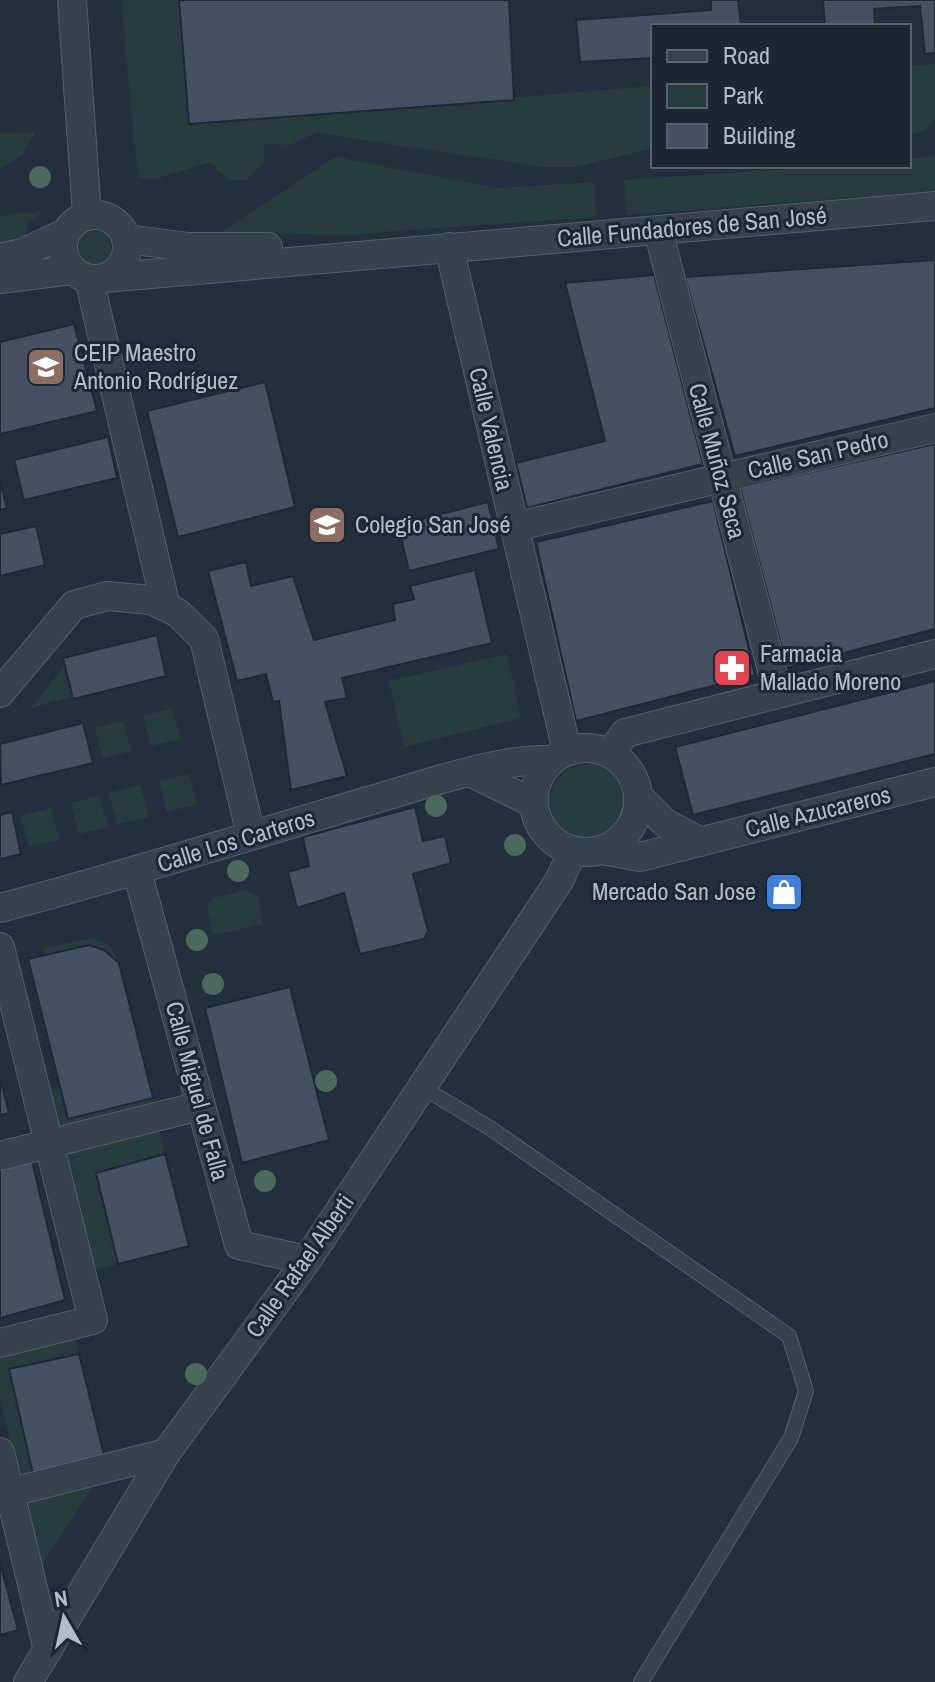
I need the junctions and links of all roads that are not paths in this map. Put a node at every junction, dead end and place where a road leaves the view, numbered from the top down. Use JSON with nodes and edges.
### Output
{"nodes":[{"id":1,"x":72,"y":0,"type":"edge"},
{"id":2,"x":935,"y":206,"type":"edge"},
{"id":3,"x":76,"y":224,"type":"junction"},
{"id":4,"x":658,"y":230,"type":"junction"},
{"id":5,"x":127,"y":239,"type":"junction"},
{"id":6,"x":449,"y":247,"type":"junction"},
{"id":7,"x":0,"y":258,"type":"edge"},
{"id":8,"x":89,"y":276,"type":"junction"},
{"id":9,"x":0,"y":279,"type":"edge"},
{"id":10,"x":935,"y":428,"type":"edge"},
{"id":11,"x":721,"y":477,"type":"junction"},
{"id":12,"x":514,"y":527,"type":"junction"},
{"id":13,"x":166,"y":607,"type":"junction"},
{"id":14,"x":935,"y":654,"type":"edge"},
{"id":15,"x":0,"y":693,"type":"edge"},
{"id":16,"x":778,"y":693,"type":"junction"},
{"id":17,"x":611,"y":753,"type":"junction"},
{"id":18,"x":559,"y":756,"type":"junction"},
{"id":19,"x":472,"y":773,"type":"junction"},
{"id":20,"x":935,"y":782,"type":"edge"},
{"id":21,"x":639,"y":797,"type":"junction"},
{"id":22,"x":533,"y":803,"type":"junction"},
{"id":23,"x":251,"y":835,"type":"junction"},
{"id":24,"x":701,"y":842,"type":"junction"},
{"id":25,"x":602,"y":850,"type":"junction"},
{"id":26,"x":573,"y":851,"type":"junction"},
{"id":27,"x":137,"y":871,"type":"junction"},
{"id":28,"x":0,"y":908,"type":"edge"},
{"id":29,"x":0,"y":947,"type":"edge"},
{"id":30,"x":422,"y":1087,"type":"junction"},
{"id":31,"x":200,"y":1106,"type":"junction"},
{"id":32,"x":50,"y":1144,"type":"junction"},
{"id":33,"x":0,"y":1156,"type":"edge"},
{"id":34,"x":307,"y":1260,"type":"junction"},
{"id":35,"x":0,"y":1343,"type":"edge"},
{"id":36,"x":0,"y":1452,"type":"edge"},
{"id":37,"x":166,"y":1453,"type":"junction"},
{"id":38,"x":5,"y":1494,"type":"edge"},
{"id":39,"x":48,"y":1650,"type":"junction"},
{"id":40,"x":28,"y":1682,"type":"edge"},
{"id":41,"x":641,"y":1682,"type":"edge"}],
"edges":[{"from":1,"to":3,"type":"street"},
{"from":2,"to":4,"type":"street","name":"Calle Fundadores de San José"},
{"from":3,"to":5,"type":"street"},
{"from":3,"to":7,"type":"street"},
{"from":3,"to":8,"type":"street"},
{"from":4,"to":6,"type":"street","name":"Calle Fundadores de San José"},
{"from":4,"to":11,"type":"street","name":"Calle Muñoz Seca"},
{"from":5,"to":6,"type":"street","name":"Calle Fundadores de San José"},
{"from":5,"to":8,"type":"street"},
{"from":6,"to":8,"type":"street","name":"Calle Fundadores de San José"},
{"from":6,"to":12,"type":"street","name":"Calle Valencia"},
{"from":8,"to":9,"type":"street","name":"Calle Fundadores de San José"},
{"from":8,"to":13,"type":"street"},
{"from":10,"to":11,"type":"street","name":"Calle San Pedro"},
{"from":11,"to":12,"type":"street","name":"Calle San Pedro"},
{"from":11,"to":16,"type":"street","name":"Calle Muñoz Seca"},
{"from":12,"to":18,"type":"street","name":"Calle Valencia"},
{"from":13,"to":15,"type":"street"},
{"from":13,"to":23,"type":"street"},
{"from":14,"to":16,"type":"street"},
{"from":16,"to":17,"type":"street"},
{"from":17,"to":18,"type":"street"},
{"from":17,"to":21,"type":"street"},
{"from":18,"to":19,"type":"street","name":"Calle Los Carteros"},
{"from":18,"to":22,"type":"street"},
{"from":19,"to":22,"type":"street"},
{"from":19,"to":23,"type":"street","name":"Calle Los Carteros"},
{"from":20,"to":24,"type":"street","name":"Calle Azucareros"},
{"from":21,"to":24,"type":"street"},
{"from":21,"to":25,"type":"street"},
{"from":22,"to":26,"type":"street"},
{"from":23,"to":27,"type":"street","name":"Calle Los Carteros"},
{"from":24,"to":25,"type":"street","name":"Calle Azucareros"},
{"from":25,"to":26,"type":"street"},
{"from":26,"to":30,"type":"street","name":"Calle Rafael Alberti"},
{"from":27,"to":28,"type":"street","name":"Calle Los Carteros"},
{"from":27,"to":31,"type":"street","name":"Calle Miguel de Falla"},
{"from":29,"to":32,"type":"street"},
{"from":30,"to":34,"type":"street","name":"Calle Rafael Alberti"},
{"from":30,"to":41,"type":"lane"},
{"from":31,"to":32,"type":"street"},
{"from":31,"to":34,"type":"street","name":"Calle Miguel de Falla"},
{"from":32,"to":33,"type":"street"},
{"from":32,"to":35,"type":"street"},
{"from":34,"to":37,"type":"street","name":"Calle Rafael Alberti"},
{"from":36,"to":38,"type":"street"},
{"from":37,"to":38,"type":"street"},
{"from":37,"to":39,"type":"street","name":"Calle Rafael Alberti"},
{"from":38,"to":39,"type":"street"},
{"from":39,"to":40,"type":"street","name":"Calle Rafael Alberti"}]}
